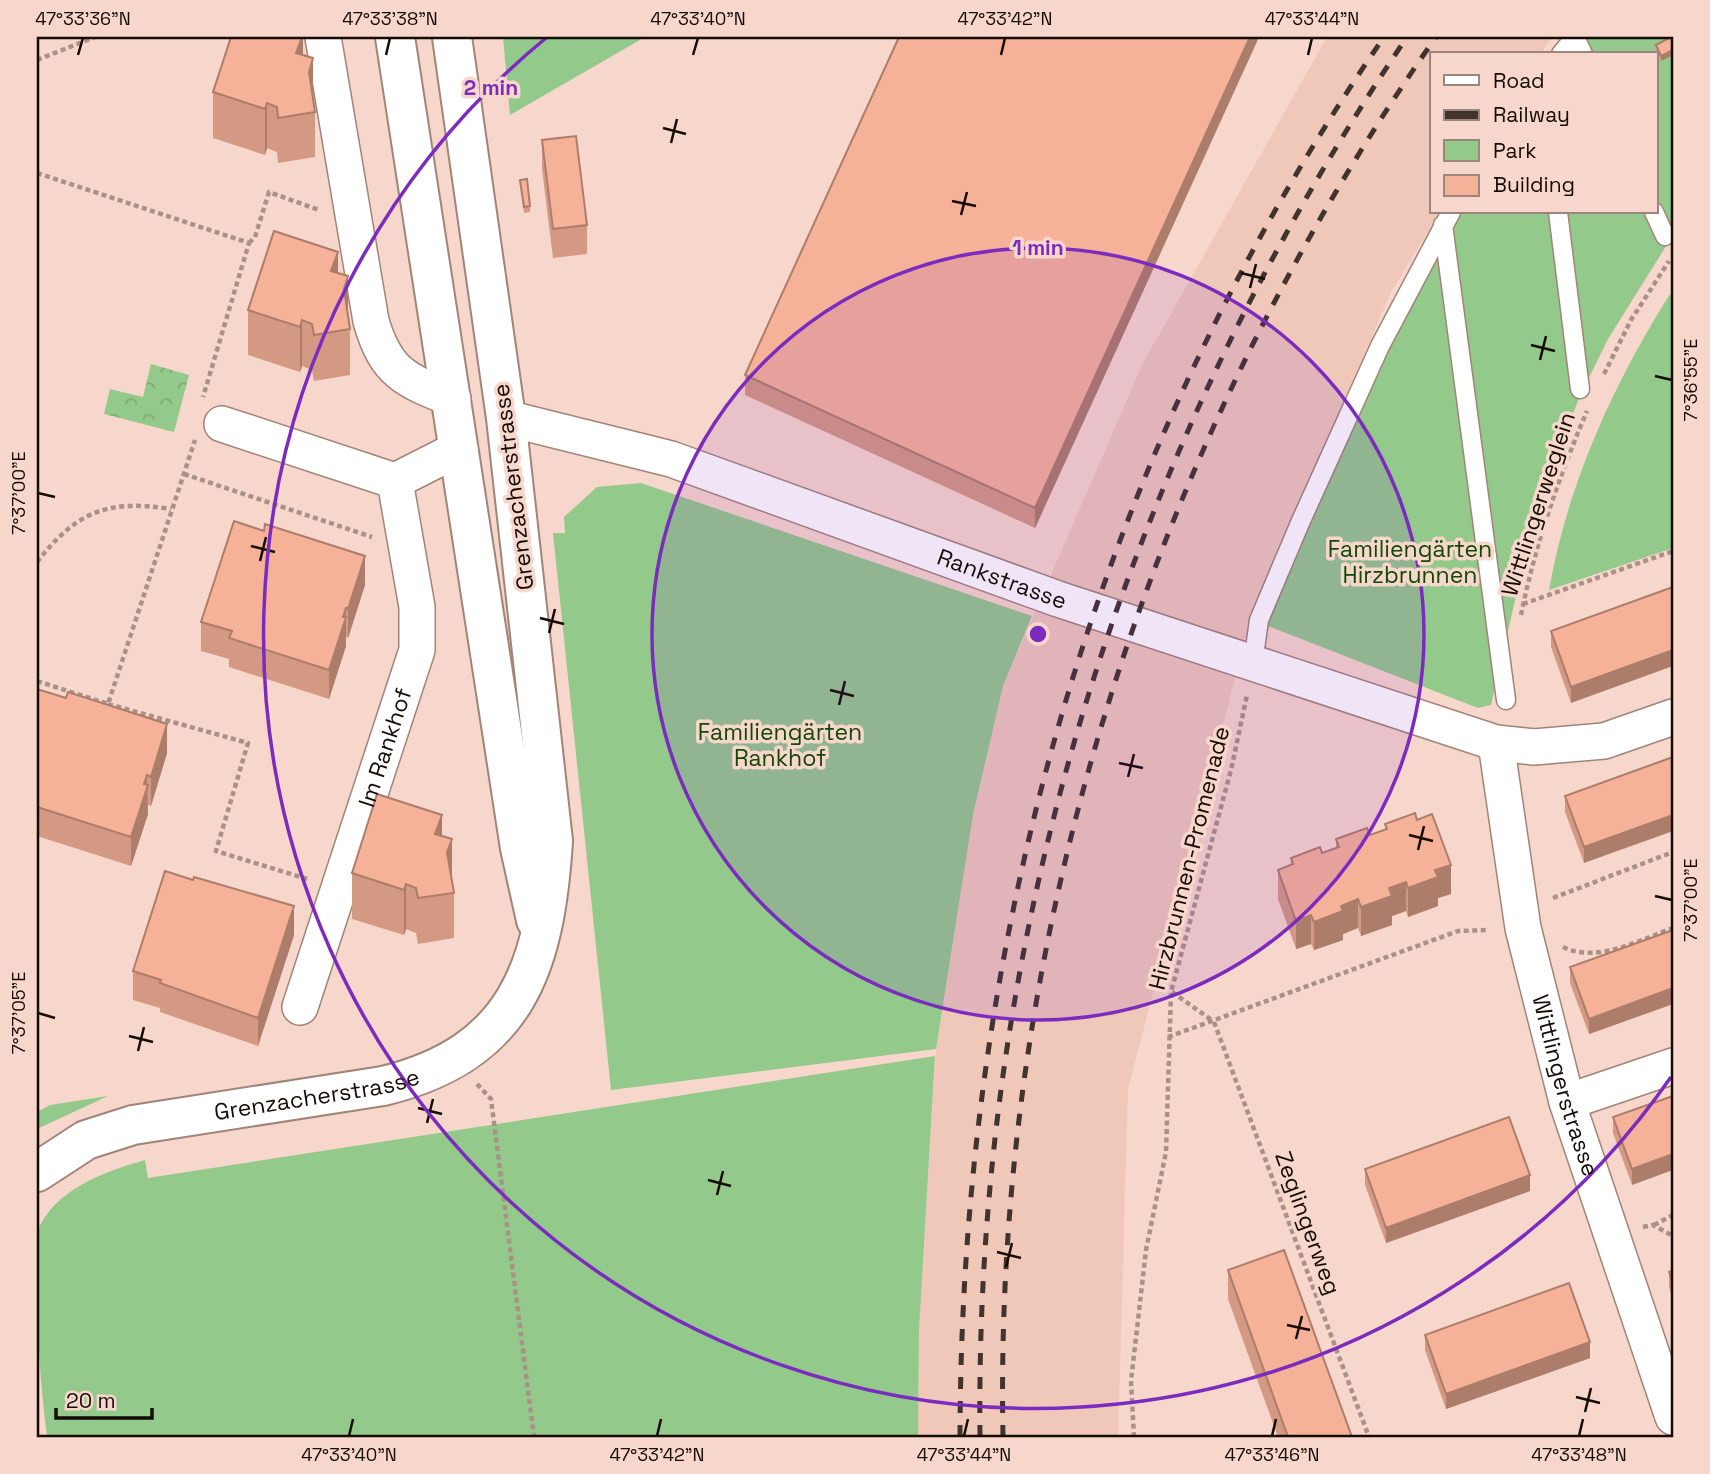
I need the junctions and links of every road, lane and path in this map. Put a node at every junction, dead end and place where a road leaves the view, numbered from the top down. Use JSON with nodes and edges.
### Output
{"nodes":[{"id":1,"x":95,"y":37,"type":"edge"},
{"id":2,"x":323,"y":37,"type":"edge"},
{"id":3,"x":396,"y":37,"type":"edge"},
{"id":4,"x":452,"y":37,"type":"edge"},
{"id":5,"x":1575,"y":37,"type":"edge"},
{"id":6,"x":1563,"y":52,"type":"edge"},
{"id":7,"x":37,"y":60,"type":"edge"},
{"id":8,"x":37,"y":173,"type":"edge"},
{"id":9,"x":323,"y":211,"type":"dead end"},
{"id":10,"x":1558,"y":214,"type":"edge"},
{"id":11,"x":1655,"y":214,"type":"edge"},
{"id":12,"x":1447,"y":218,"type":"edge"},
{"id":13,"x":1665,"y":236,"type":"dead end"},
{"id":14,"x":248,"y":243,"type":"junction"},
{"id":15,"x":1673,"y":254,"type":"edge"},
{"id":16,"x":1601,"y":379,"type":"dead end"},
{"id":17,"x":1585,"y":396,"type":"joint"},
{"id":18,"x":453,"y":399,"type":"junction"},
{"id":19,"x":506,"y":418,"type":"junction"},
{"id":20,"x":207,"y":420,"type":"junction"},
{"id":21,"x":460,"y":448,"type":"junction"},
{"id":22,"x":184,"y":474,"type":"junction"},
{"id":23,"x":395,"y":481,"type":"junction"},
{"id":24,"x":171,"y":509,"type":"junction"},
{"id":25,"x":405,"y":538,"type":"junction"},
{"id":26,"x":1673,"y":551,"type":"edge"},
{"id":27,"x":37,"y":562,"type":"edge"},
{"id":28,"x":1523,"y":604,"type":"junction"},
{"id":29,"x":1520,"y":623,"type":"dead end"},
{"id":30,"x":1254,"y":663,"type":"junction"},
{"id":31,"x":37,"y":681,"type":"edge"},
{"id":32,"x":1506,"y":700,"type":"dead end"},
{"id":33,"x":108,"y":704,"type":"junction"},
{"id":34,"x":1673,"y":717,"type":"edge"},
{"id":35,"x":1496,"y":743,"type":"junction"},
{"id":36,"x":1673,"y":852,"type":"edge"},
{"id":37,"x":337,"y":889,"type":"junction"},
{"id":38,"x":1523,"y":928,"type":"junction"},
{"id":39,"x":1673,"y":928,"type":"edge"},
{"id":40,"x":541,"y":939,"type":"junction"},
{"id":41,"x":1171,"y":992,"type":"junction"},
{"id":42,"x":300,"y":1007,"type":"dead end"},
{"id":43,"x":1214,"y":1022,"type":"junction"},
{"id":44,"x":1168,"y":1037,"type":"junction"},
{"id":45,"x":1673,"y":1066,"type":"edge"},
{"id":46,"x":491,"y":1099,"type":"dead end"},
{"id":47,"x":1567,"y":1102,"type":"junction"},
{"id":48,"x":37,"y":1172,"type":"edge"},
{"id":49,"x":1673,"y":1215,"type":"edge"},
{"id":50,"x":1653,"y":1225,"type":"dead end"},
{"id":51,"x":1671,"y":1406,"type":"edge"},
{"id":52,"x":534,"y":1437,"type":"edge"},
{"id":53,"x":1134,"y":1437,"type":"edge"},
{"id":54,"x":1369,"y":1437,"type":"edge"}],
"edges":[{"from":1,"to":7,"type":"path"},
{"from":2,"to":18,"type":"street"},
{"from":3,"to":18,"type":"main road","name":"Grenzacherstrasse"},
{"from":4,"to":19,"type":"main road","name":"Grenzacherstrasse"},
{"from":5,"to":6,"type":"lane"},
{"from":8,"to":14,"type":"path"},
{"from":9,"to":14,"type":"path"},
{"from":10,"to":17,"type":"lane"},
{"from":11,"to":13,"type":"lane"},
{"from":12,"to":30,"type":"lane"},
{"from":12,"to":32,"type":"lane"},
{"from":14,"to":20,"type":"path"},
{"from":15,"to":16,"type":"path"},
{"from":17,"to":28,"type":"path","name":"Wittlingerweglein"},
{"from":18,"to":19,"type":"main road"},
{"from":18,"to":21,"type":"main road","name":"Grenzacherstrasse"},
{"from":19,"to":21,"type":"main road"},
{"from":19,"to":30,"type":"street","name":"Rankstrasse"},
{"from":19,"to":40,"type":"main road","name":"Grenzacherstrasse"},
{"from":20,"to":22,"type":"path"},
{"from":20,"to":23,"type":"street"},
{"from":21,"to":23,"type":"street"},
{"from":21,"to":40,"type":"main road","name":"Grenzacherstrasse"},
{"from":22,"to":24,"type":"path"},
{"from":22,"to":25,"type":"path"},
{"from":23,"to":25,"type":"street","name":"Im Rankhof"},
{"from":24,"to":27,"type":"path"},
{"from":24,"to":33,"type":"path"},
{"from":25,"to":37,"type":"street","name":"Im Rankhof"},
{"from":26,"to":28,"type":"path"},
{"from":28,"to":29,"type":"path","name":"Wittlingerweglein"},
{"from":30,"to":35,"type":"street","name":"Rankstrasse"},
{"from":30,"to":41,"type":"path","name":"Hirzbrunnen-Promenade"},
{"from":31,"to":33,"type":"path"},
{"from":33,"to":37,"type":"path"},
{"from":34,"to":35,"type":"street","name":"Rankstrasse"},
{"from":35,"to":38,"type":"street","name":"Wittlingerstrasse"},
{"from":36,"to":38,"type":"path"},
{"from":37,"to":42,"type":"street","name":"Im Rankhof"},
{"from":38,"to":39,"type":"path"},
{"from":38,"to":43,"type":"path"},
{"from":38,"to":47,"type":"street","name":"Wittlingerstrasse"},
{"from":40,"to":48,"type":"main road","name":"Grenzacherstrasse"},
{"from":41,"to":43,"type":"path"},
{"from":41,"to":44,"type":"path","name":"Hirzbrunnen-Promenade"},
{"from":43,"to":44,"type":"path"},
{"from":43,"to":54,"type":"path","name":"Zeglingerweg"},
{"from":44,"to":53,"type":"path","name":"Hirzbrunnen-Promenade"},
{"from":45,"to":47,"type":"street"},
{"from":46,"to":52,"type":"path"},
{"from":47,"to":51,"type":"street","name":"Wittlingerstrasse"},
{"from":49,"to":50,"type":"path"}]}
